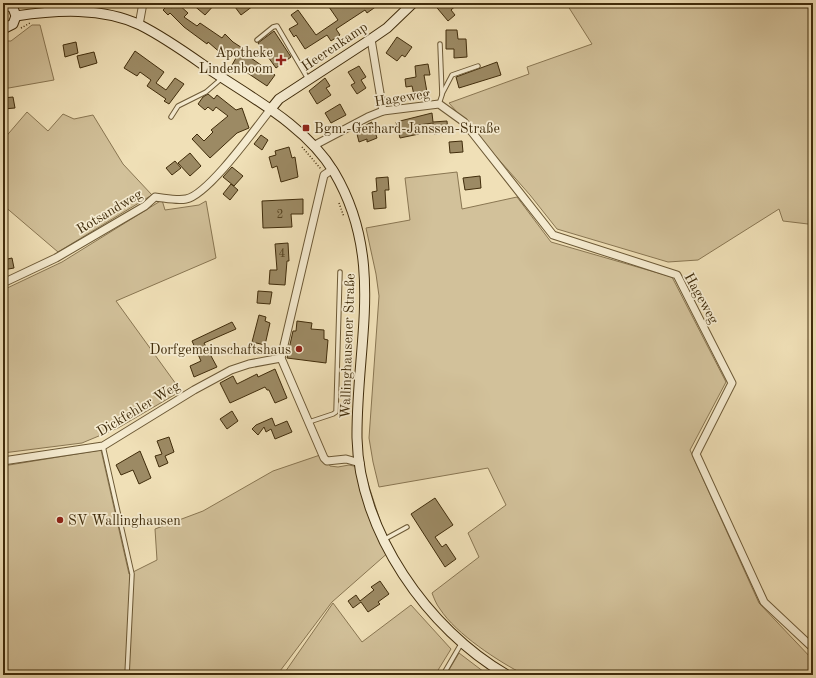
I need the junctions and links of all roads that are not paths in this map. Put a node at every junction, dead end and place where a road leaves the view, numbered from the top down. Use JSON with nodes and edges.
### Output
{"nodes":[{"id":1,"x":3,"y":3,"type":"edge"},
{"id":2,"x":143,"y":3,"type":"edge"},
{"id":3,"x":412,"y":3,"type":"edge"},
{"id":4,"x":16,"y":16,"type":"junction"},
{"id":5,"x":139,"y":25,"type":"junction"},
{"id":6,"x":3,"y":29,"type":"edge"},
{"id":7,"x":371,"y":39,"type":"junction"},
{"id":8,"x":257,"y":40,"type":"dead end"},
{"id":9,"x":440,"y":44,"type":"dead end"},
{"id":10,"x":478,"y":66,"type":"dead end"},
{"id":11,"x":222,"y":78,"type":"junction"},
{"id":12,"x":309,"y":80,"type":"junction"},
{"id":13,"x":442,"y":95,"type":"junction"},
{"id":14,"x":440,"y":104,"type":"junction"},
{"id":15,"x":270,"y":110,"type":"junction"},
{"id":16,"x":383,"y":111,"type":"junction"},
{"id":17,"x":171,"y":117,"type":"dead end"},
{"id":18,"x":313,"y":146,"type":"junction"},
{"id":19,"x":333,"y":169,"type":"junction"},
{"id":20,"x":340,"y":272,"type":"dead end"},
{"id":21,"x":3,"y":283,"type":"edge"},
{"id":22,"x":280,"y":358,"type":"junction"},
{"id":23,"x":308,"y":422,"type":"junction"},
{"id":24,"x":103,"y":446,"type":"junction"},
{"id":25,"x":3,"y":461,"type":"edge"},
{"id":26,"x":360,"y":464,"type":"junction"},
{"id":27,"x":407,"y":527,"type":"dead end"},
{"id":28,"x":384,"y":540,"type":"junction"},
{"id":29,"x":462,"y":643,"type":"junction"},
{"id":30,"x":813,"y":648,"type":"edge"},
{"id":31,"x":127,"y":675,"type":"edge"},
{"id":32,"x":443,"y":675,"type":"edge"},
{"id":33,"x":507,"y":675,"type":"edge"}],
"edges":[{"from":1,"to":4,"type":"street"},
{"from":2,"to":5,"type":"street"},
{"from":3,"to":7,"type":"street","name":"Heerenkamp"},
{"from":4,"to":5,"type":"street","name":"Wallinghausener Straße"},
{"from":4,"to":6,"type":"street"},
{"from":5,"to":11,"type":"street","name":"Wallinghausener Straße"},
{"from":7,"to":12,"type":"street","name":"Heerenkamp"},
{"from":7,"to":16,"type":"street"},
{"from":8,"to":12,"type":"lane"},
{"from":9,"to":13,"type":"lane"},
{"from":10,"to":13,"type":"lane"},
{"from":11,"to":15,"type":"street","name":"Wallinghausener Straße"},
{"from":11,"to":17,"type":"lane"},
{"from":12,"to":15,"type":"street","name":"Heerenkamp"},
{"from":13,"to":14,"type":"lane"},
{"from":14,"to":16,"type":"street","name":"Hageweg"},
{"from":14,"to":30,"type":"street","name":"Hageweg"},
{"from":15,"to":18,"type":"street","name":"Wallinghausener Straße"},
{"from":15,"to":21,"type":"street","name":"Rotsandweg"},
{"from":16,"to":18,"type":"street","name":"Hageweg"},
{"from":18,"to":19,"type":"street","name":"Wallinghausener Straße"},
{"from":19,"to":22,"type":"street"},
{"from":19,"to":26,"type":"street","name":"Wallinghausener Straße"},
{"from":20,"to":23,"type":"lane"},
{"from":22,"to":23,"type":"street"},
{"from":22,"to":24,"type":"street","name":"Dickfehler Weg"},
{"from":23,"to":26,"type":"street"},
{"from":24,"to":25,"type":"street","name":"Dickfehler Weg"},
{"from":24,"to":31,"type":"lane"},
{"from":26,"to":28,"type":"street","name":"Wallinghausener Straße"},
{"from":27,"to":28,"type":"lane"},
{"from":28,"to":29,"type":"street","name":"Wallinghausener Straße"},
{"from":29,"to":32,"type":"lane"},
{"from":29,"to":33,"type":"street","name":"Wallinghausener Straße"}]}
